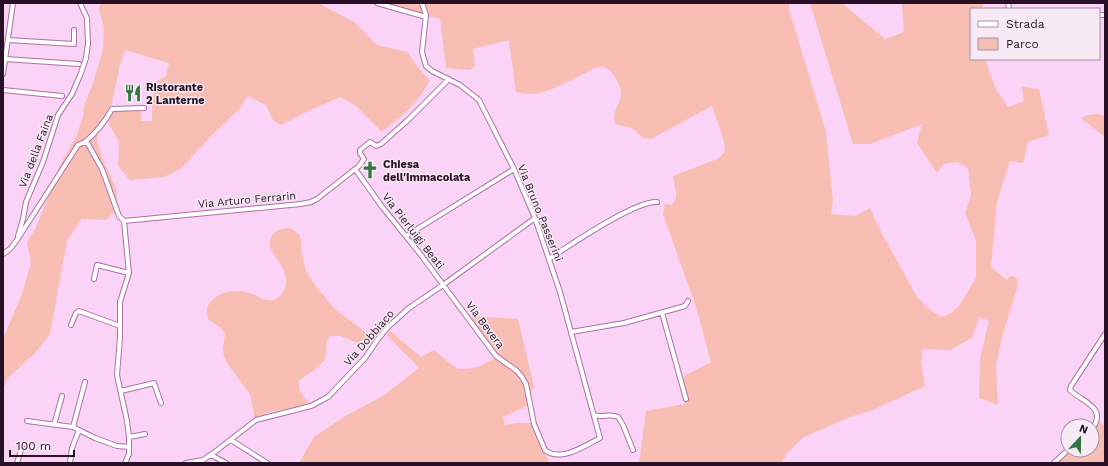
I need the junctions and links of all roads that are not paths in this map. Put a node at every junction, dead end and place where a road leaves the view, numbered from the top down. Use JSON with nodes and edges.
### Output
{"nodes":[{"id":1,"x":12,"y":3,"type":"edge"},
{"id":2,"x":80,"y":3,"type":"edge"},
{"id":3,"x":378,"y":3,"type":"edge"},
{"id":4,"x":422,"y":3,"type":"edge"},
{"id":5,"x":426,"y":17,"type":"junction"},
{"id":6,"x":74,"y":30,"type":"dead end"},
{"id":7,"x":8,"y":40,"type":"junction"},
{"id":8,"x":5,"y":59,"type":"junction"},
{"id":9,"x":79,"y":64,"type":"dead end"},
{"id":10,"x":3,"y":74,"type":"edge"},
{"id":11,"x":449,"y":79,"type":"junction"},
{"id":12,"x":3,"y":90,"type":"edge"},
{"id":13,"x":62,"y":96,"type":"dead end"},
{"id":14,"x":144,"y":108,"type":"dead end"},
{"id":15,"x":85,"y":142,"type":"junction"},
{"id":16,"x":514,"y":168,"type":"junction"},
{"id":17,"x":355,"y":169,"type":"junction"},
{"id":18,"x":657,"y":202,"type":"dead end"},
{"id":19,"x":535,"y":218,"type":"junction"},
{"id":20,"x":124,"y":221,"type":"junction"},
{"id":21,"x":406,"y":236,"type":"junction"},
{"id":22,"x":17,"y":240,"type":"junction"},
{"id":23,"x":4,"y":254,"type":"edge"},
{"id":24,"x":549,"y":259,"type":"junction"},
{"id":25,"x":3,"y":260,"type":"edge"},
{"id":26,"x":129,"y":273,"type":"junction"},
{"id":27,"x":94,"y":279,"type":"dead end"},
{"id":28,"x":443,"y":285,"type":"junction"},
{"id":29,"x":688,"y":301,"type":"dead end"},
{"id":30,"x":662,"y":313,"type":"junction"},
{"id":31,"x":71,"y":325,"type":"dead end"},
{"id":32,"x":120,"y":326,"type":"junction"},
{"id":33,"x":571,"y":332,"type":"junction"},
{"id":34,"x":1105,"y":334,"type":"edge"},
{"id":35,"x":85,"y":382,"type":"dead end"},
{"id":36,"x":121,"y":391,"type":"junction"},
{"id":37,"x":62,"y":396,"type":"dead end"},
{"id":38,"x":686,"y":399,"type":"dead end"},
{"id":39,"x":161,"y":403,"type":"dead end"},
{"id":40,"x":594,"y":415,"type":"junction"},
{"id":41,"x":1098,"y":418,"type":"edge"},
{"id":42,"x":27,"y":421,"type":"dead end"},
{"id":43,"x":54,"y":425,"type":"junction"},
{"id":44,"x":73,"y":427,"type":"junction"},
{"id":45,"x":79,"y":430,"type":"junction"},
{"id":46,"x":145,"y":434,"type":"dead end"},
{"id":47,"x":129,"y":437,"type":"junction"},
{"id":48,"x":600,"y":438,"type":"joint"},
{"id":49,"x":231,"y":440,"type":"junction"},
{"id":50,"x":22,"y":447,"type":"dead end"},
{"id":51,"x":129,"y":447,"type":"junction"},
{"id":52,"x":633,"y":450,"type":"dead end"},
{"id":53,"x":211,"y":455,"type":"junction"},
{"id":54,"x":18,"y":463,"type":"edge"},
{"id":55,"x":70,"y":463,"type":"edge"},
{"id":56,"x":125,"y":463,"type":"edge"},
{"id":57,"x":186,"y":463,"type":"edge"},
{"id":58,"x":226,"y":463,"type":"edge"},
{"id":59,"x":267,"y":463,"type":"edge"}],
"edges":[{"from":1,"to":7,"type":"street"},
{"from":2,"to":22,"type":"street","name":"Via della Faina"},
{"from":3,"to":5,"type":"street"},
{"from":4,"to":5,"type":"street","name":"Via Bruno Passerini"},
{"from":5,"to":11,"type":"street","name":"Via Bruno Passerini"},
{"from":6,"to":7,"type":"street"},
{"from":7,"to":8,"type":"street"},
{"from":8,"to":9,"type":"street"},
{"from":8,"to":10,"type":"street"},
{"from":11,"to":16,"type":"street","name":"Via Bruno Passerini"},
{"from":11,"to":17,"type":"street"},
{"from":12,"to":13,"type":"street"},
{"from":14,"to":15,"type":"street"},
{"from":15,"to":20,"type":"street"},
{"from":15,"to":22,"type":"street"},
{"from":16,"to":19,"type":"street","name":"Via Bruno Passerini"},
{"from":16,"to":21,"type":"street"},
{"from":17,"to":20,"type":"street","name":"Via Arturo Ferrarin"},
{"from":17,"to":21,"type":"street","name":"Via Pierluigi Beati"},
{"from":18,"to":24,"type":"street"},
{"from":19,"to":24,"type":"street","name":"Via Bruno Passerini"},
{"from":19,"to":28,"type":"street","name":"Via Dobbiaco"},
{"from":20,"to":26,"type":"street"},
{"from":21,"to":28,"type":"street","name":"Via Pierluigi Beati"},
{"from":22,"to":23,"type":"street"},
{"from":23,"to":25,"type":"street"},
{"from":24,"to":33,"type":"street","name":"Via Bruno Passerini"},
{"from":26,"to":27,"type":"street"},
{"from":26,"to":32,"type":"street"},
{"from":28,"to":48,"type":"street","name":"Via Bevera"},
{"from":28,"to":49,"type":"street","name":"Via Dobbiaco"},
{"from":29,"to":30,"type":"street"},
{"from":30,"to":33,"type":"street"},
{"from":30,"to":38,"type":"street"},
{"from":31,"to":32,"type":"street"},
{"from":32,"to":36,"type":"street"},
{"from":33,"to":40,"type":"street","name":"Via Bruno Passerini"},
{"from":34,"to":41,"type":"street"},
{"from":35,"to":44,"type":"street"},
{"from":36,"to":39,"type":"street"},
{"from":36,"to":47,"type":"street"},
{"from":37,"to":43,"type":"street"},
{"from":40,"to":48,"type":"street","name":"Via Bruno Passerini"},
{"from":40,"to":52,"type":"street"},
{"from":42,"to":43,"type":"street"},
{"from":43,"to":44,"type":"street"},
{"from":44,"to":45,"type":"street"},
{"from":45,"to":51,"type":"street"},
{"from":45,"to":55,"type":"street"},
{"from":46,"to":47,"type":"street"},
{"from":47,"to":51,"type":"street"},
{"from":49,"to":53,"type":"street","name":"Via Dobbiaco"},
{"from":49,"to":59,"type":"street"},
{"from":50,"to":54,"type":"street"},
{"from":51,"to":56,"type":"street"},
{"from":53,"to":57,"type":"street","name":"Via Dobbiaco"},
{"from":53,"to":58,"type":"street"}]}
